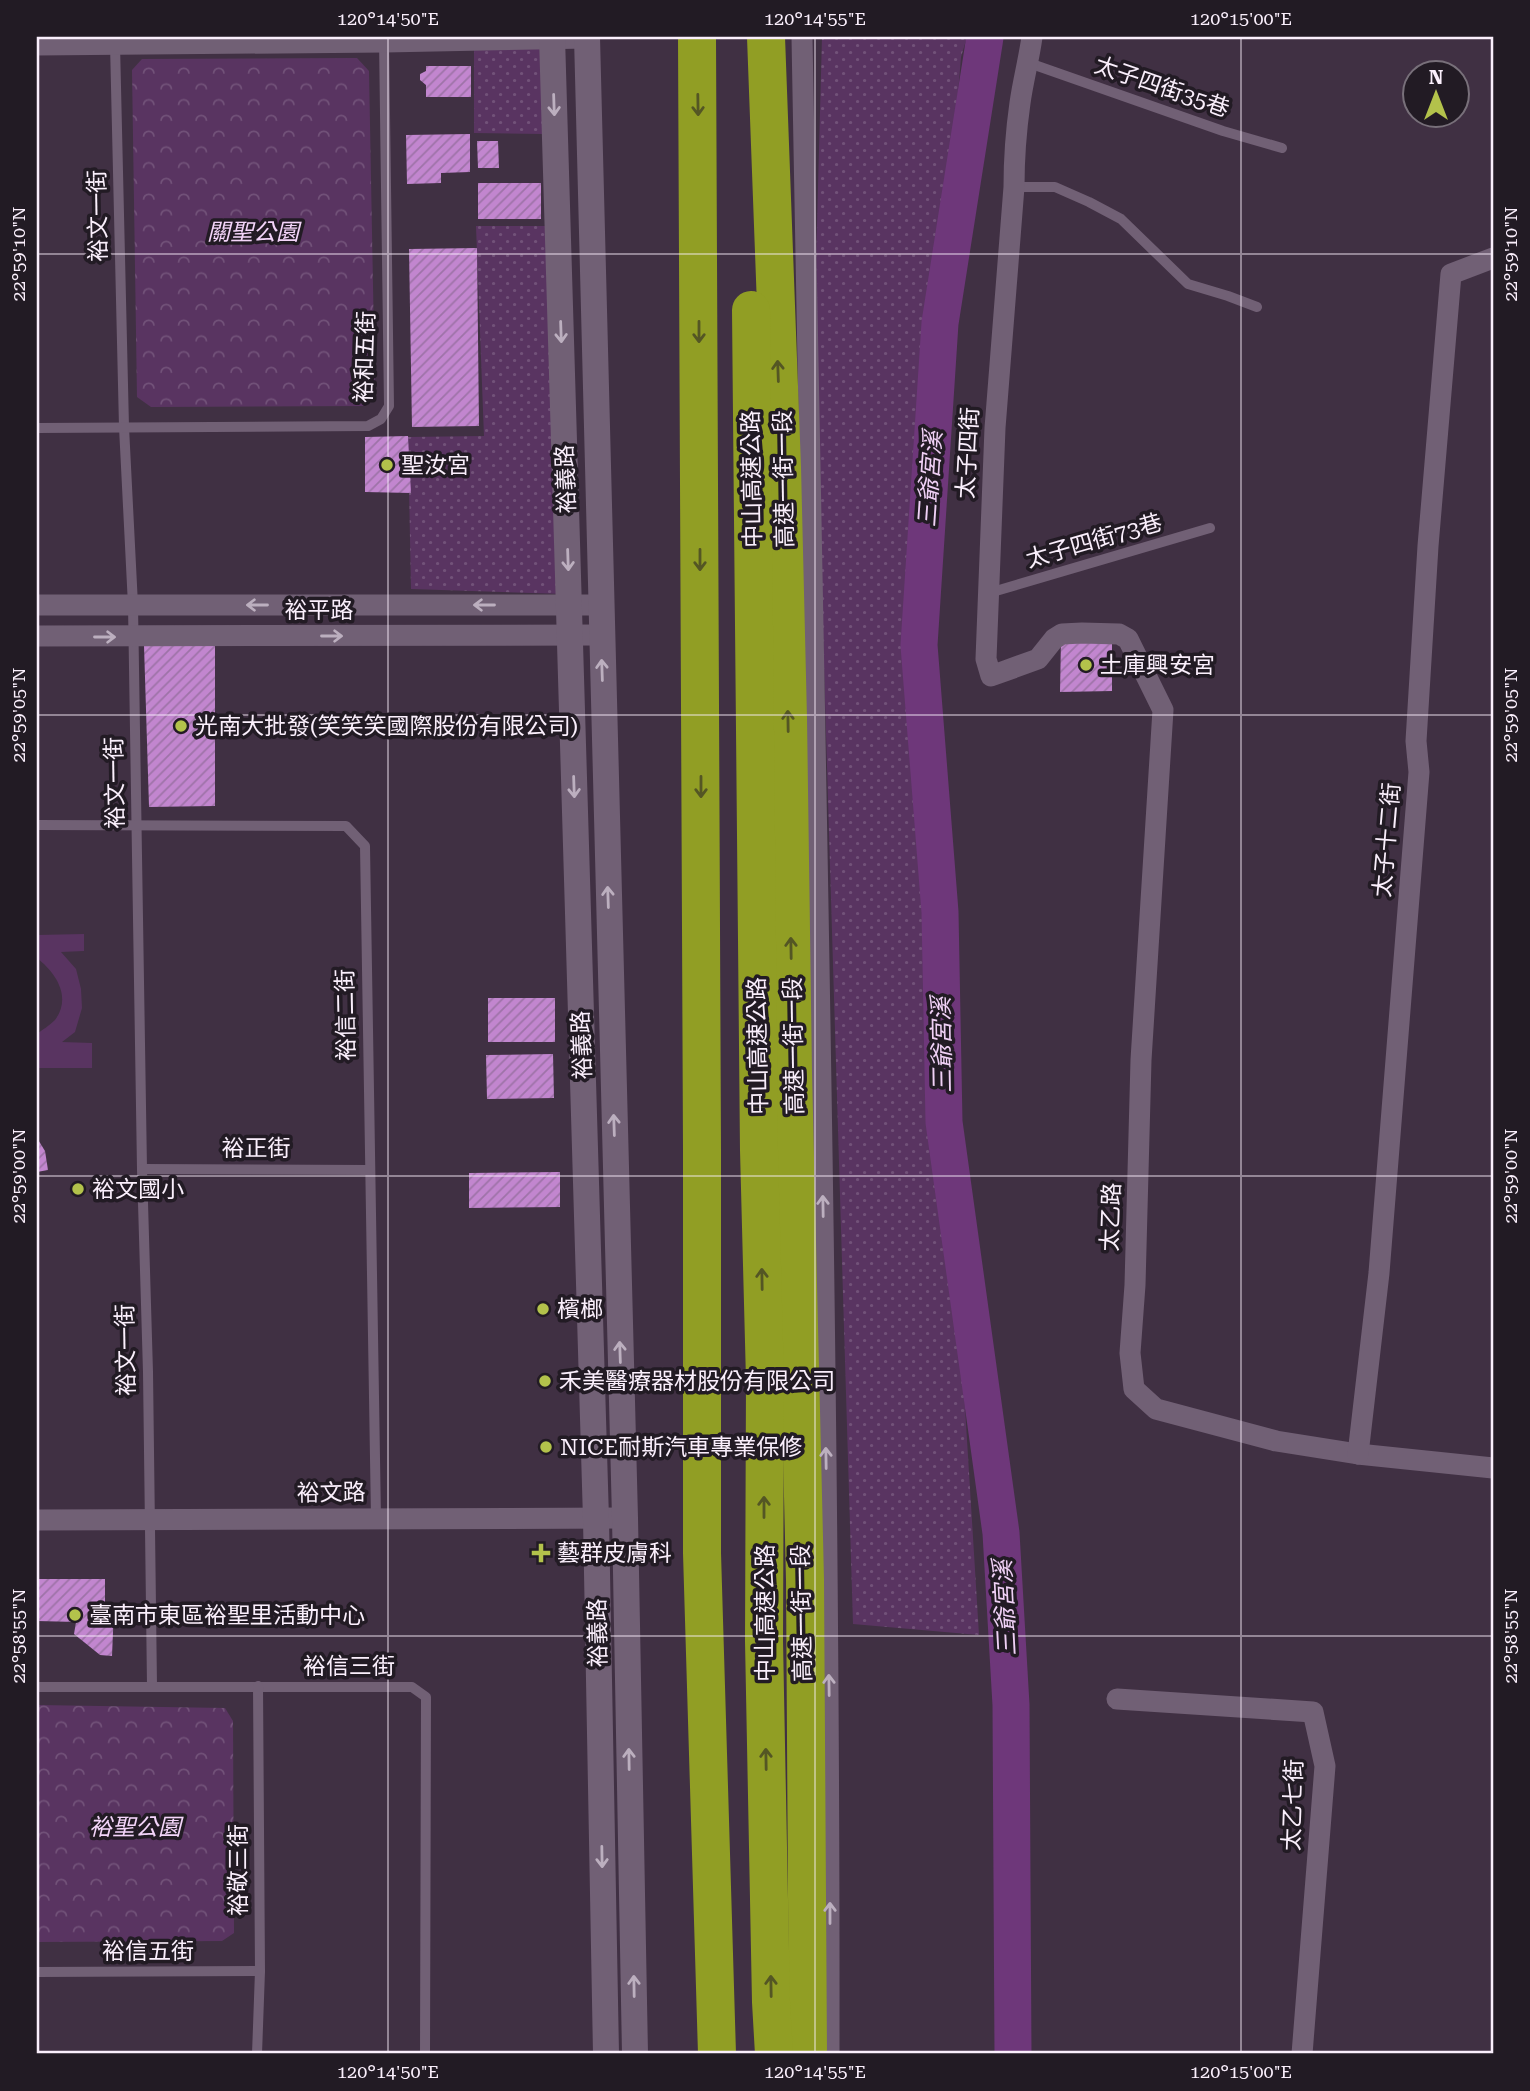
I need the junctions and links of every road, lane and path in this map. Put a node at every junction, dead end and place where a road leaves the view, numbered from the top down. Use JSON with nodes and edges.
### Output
{"nodes":[{"id":1,"x":587,"y":37,"type":"edge"},
{"id":2,"x":697,"y":37,"type":"edge"},
{"id":3,"x":748,"y":37,"type":"edge"},
{"id":4,"x":766,"y":37,"type":"edge"},
{"id":5,"x":802,"y":37,"type":"edge"},
{"id":6,"x":1032,"y":37,"type":"edge"},
{"id":7,"x":552,"y":38,"type":"edge"},
{"id":8,"x":384,"y":39,"type":"edge"},
{"id":9,"x":115,"y":44,"type":"junction"},
{"id":10,"x":37,"y":45,"type":"edge"},
{"id":11,"x":1029,"y":63,"type":"junction"},
{"id":12,"x":1282,"y":148,"type":"dead end"},
{"id":13,"x":1014,"y":187,"type":"junction"},
{"id":14,"x":1493,"y":258,"type":"edge"},
{"id":15,"x":1257,"y":307,"type":"dead end"},
{"id":16,"x":124,"y":426,"type":"junction"},
{"id":17,"x":37,"y":428,"type":"edge"},
{"id":18,"x":1210,"y":528,"type":"dead end"},
{"id":19,"x":989,"y":593,"type":"junction"},
{"id":20,"x":37,"y":605,"type":"edge"},
{"id":21,"x":133,"y":605,"type":"junction"},
{"id":22,"x":569,"y":605,"type":"junction"},
{"id":23,"x":601,"y":605,"type":"junction"},
{"id":24,"x":570,"y":635,"type":"junction"},
{"id":25,"x":601,"y":635,"type":"junction"},
{"id":26,"x":37,"y":636,"type":"edge"},
{"id":27,"x":133,"y":637,"type":"junction"},
{"id":28,"x":1147,"y":679,"type":"joint"},
{"id":29,"x":37,"y":825,"type":"edge"},
{"id":30,"x":137,"y":825,"type":"junction"},
{"id":31,"x":142,"y":1169,"type":"junction"},
{"id":32,"x":369,"y":1170,"type":"junction"},
{"id":33,"x":1358,"y":1454,"type":"junction"},
{"id":34,"x":1493,"y":1468,"type":"edge"},
{"id":35,"x":625,"y":1518,"type":"junction"},
{"id":36,"x":376,"y":1519,"type":"junction"},
{"id":37,"x":596,"y":1519,"type":"junction"},
{"id":38,"x":37,"y":1520,"type":"edge"},
{"id":39,"x":149,"y":1521,"type":"junction"},
{"id":40,"x":702,"y":1553,"type":"junction"},
{"id":41,"x":152,"y":1686,"type":"junction"},
{"id":42,"x":258,"y":1686,"type":"junction"},
{"id":43,"x":37,"y":1687,"type":"edge"},
{"id":44,"x":1117,"y":1699,"type":"dead end"},
{"id":45,"x":260,"y":1971,"type":"junction"},
{"id":46,"x":37,"y":1972,"type":"edge"},
{"id":47,"x":257,"y":2054,"type":"edge"},
{"id":48,"x":425,"y":2054,"type":"edge"},
{"id":49,"x":606,"y":2054,"type":"edge"},
{"id":50,"x":635,"y":2054,"type":"edge"},
{"id":51,"x":691,"y":2054,"type":"edge"},
{"id":52,"x":717,"y":2054,"type":"edge"},
{"id":53,"x":774,"y":2054,"type":"edge"},
{"id":54,"x":808,"y":2054,"type":"edge"},
{"id":55,"x":829,"y":2054,"type":"edge"},
{"id":56,"x":1302,"y":2054,"type":"edge"}],
"edges":[{"from":1,"to":7,"type":"street"},
{"from":1,"to":23,"type":"street","name":"裕義路"},
{"from":2,"to":40,"type":"highway","one_way":true},
{"from":53,"to":3,"type":"highway","name":"中山高速公路","one_way":true},
{"from":54,"to":4,"type":"highway","one_way":true},
{"from":55,"to":5,"type":"street","name":"高速一街一段","one_way":true},
{"from":6,"to":11,"type":"street","name":"太子四街"},
{"from":7,"to":8,"type":"street"},
{"from":7,"to":22,"type":"street","name":"裕義路","one_way":true},
{"from":8,"to":9,"type":"street"},
{"from":8,"to":16,"type":"lane","name":"裕和五街"},
{"from":9,"to":10,"type":"street"},
{"from":9,"to":16,"type":"lane","name":"裕文一街"},
{"from":11,"to":12,"type":"lane","name":"太子四街35巷"},
{"from":11,"to":13,"type":"street","name":"太子四街"},
{"from":13,"to":15,"type":"lane"},
{"from":13,"to":19,"type":"street","name":"太子四街"},
{"from":14,"to":33,"type":"street","name":"太子十二街"},
{"from":16,"to":17,"type":"lane","name":"裕和五街"},
{"from":16,"to":21,"type":"lane","name":"裕文一街"},
{"from":18,"to":19,"type":"lane","name":"太子四街73巷"},
{"from":19,"to":28,"type":"street","name":"太子四街"},
{"from":20,"to":21,"type":"street","name":"裕平路"},
{"from":22,"to":21,"type":"street","name":"裕平路","one_way":true},
{"from":21,"to":27,"type":"lane","name":"裕文一街"},
{"from":22,"to":23,"type":"street","name":"裕平路"},
{"from":22,"to":24,"type":"street","name":"裕義路"},
{"from":23,"to":25,"type":"street","name":"裕義路"},
{"from":24,"to":25,"type":"street","name":"裕平路"},
{"from":27,"to":24,"type":"street","name":"裕平路","one_way":true},
{"from":24,"to":37,"type":"street","name":"裕義路","one_way":true},
{"from":35,"to":25,"type":"street","name":"裕義路","one_way":true},
{"from":26,"to":27,"type":"street","name":"裕平路","one_way":true},
{"from":27,"to":30,"type":"lane","name":"裕文一街"},
{"from":28,"to":33,"type":"street","name":"太乙路"},
{"from":29,"to":30,"type":"lane","name":"裕信二街"},
{"from":30,"to":31,"type":"lane","name":"裕文一街"},
{"from":30,"to":32,"type":"lane","name":"裕信二街"},
{"from":31,"to":32,"type":"lane","name":"裕正街"},
{"from":31,"to":39,"type":"lane","name":"裕文一街"},
{"from":32,"to":36,"type":"lane","name":"裕信二街"},
{"from":33,"to":34,"type":"street","name":"太乙路"},
{"from":35,"to":37,"type":"street","name":"裕文路"},
{"from":50,"to":35,"type":"street","name":"裕義路","one_way":true},
{"from":36,"to":37,"type":"street","name":"裕文路"},
{"from":36,"to":39,"type":"street","name":"裕文路"},
{"from":37,"to":49,"type":"street","name":"裕義路","one_way":true},
{"from":38,"to":39,"type":"street","name":"裕文路"},
{"from":39,"to":41,"type":"lane","name":"裕文一街"},
{"from":40,"to":51,"type":"highway"},
{"from":40,"to":52,"type":"highway"},
{"from":41,"to":42,"type":"lane","name":"裕信三街"},
{"from":41,"to":43,"type":"lane","name":"裕信三街"},
{"from":42,"to":45,"type":"lane","name":"裕敬三街"},
{"from":42,"to":48,"type":"lane","name":"裕信三街"},
{"from":44,"to":56,"type":"street","name":"太乙七街"},
{"from":45,"to":46,"type":"lane","name":"裕信五街"},
{"from":45,"to":47,"type":"lane","name":"裕敬三街"}]}
